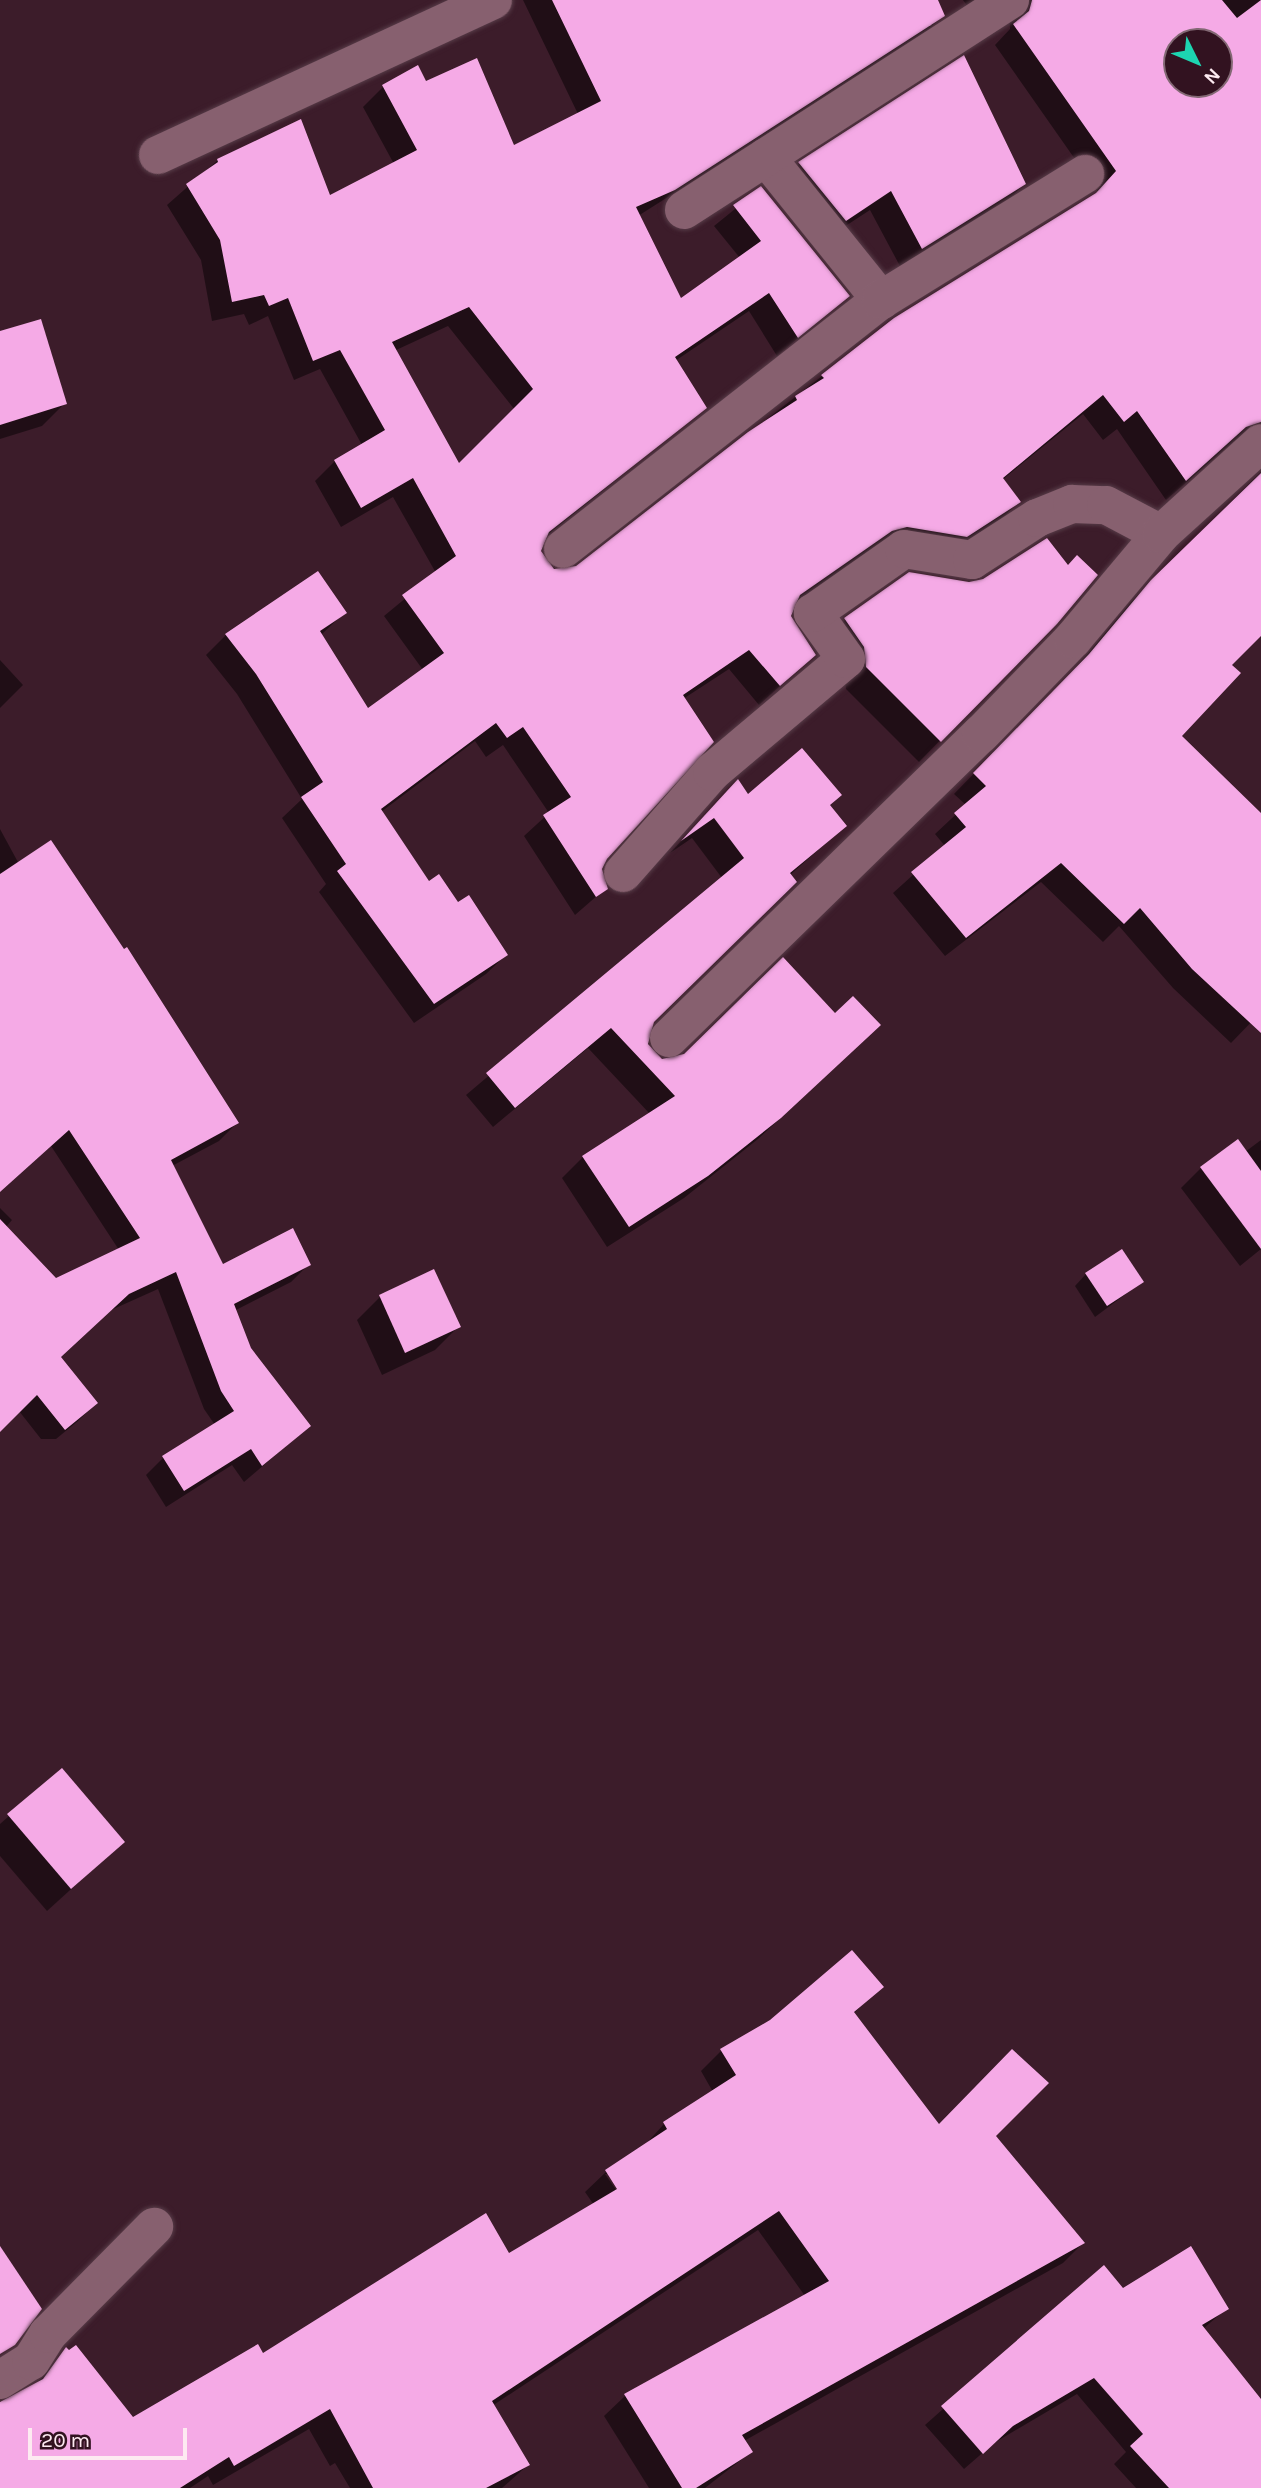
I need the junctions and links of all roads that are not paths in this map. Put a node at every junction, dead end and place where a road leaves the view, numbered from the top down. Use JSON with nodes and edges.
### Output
{"nodes":[{"id":1,"x":493,"y":0,"type":"edge"},
{"id":2,"x":1010,"y":0,"type":"edge"},
{"id":3,"x":158,"y":155,"type":"dead end"},
{"id":4,"x":766,"y":157,"type":"junction"},
{"id":5,"x":1085,"y":174,"type":"dead end"},
{"id":6,"x":684,"y":210,"type":"dead end"},
{"id":7,"x":881,"y":300,"type":"junction"},
{"id":8,"x":1261,"y":443,"type":"edge"},
{"id":9,"x":1161,"y":534,"type":"junction"},
{"id":10,"x":564,"y":549,"type":"dead end"},
{"id":11,"x":623,"y":873,"type":"dead end"},
{"id":12,"x":669,"y":1038,"type":"dead end"},
{"id":13,"x":154,"y":2227,"type":"dead end"},
{"id":14,"x":0,"y":2380,"type":"edge"}],
"edges":[{"from":1,"to":3,"type":"street"},
{"from":2,"to":4,"type":"street"},
{"from":4,"to":6,"type":"street"},
{"from":4,"to":7,"type":"street"},
{"from":5,"to":7,"type":"street"},
{"from":7,"to":10,"type":"street"},
{"from":8,"to":9,"type":"street"},
{"from":9,"to":11,"type":"street"},
{"from":9,"to":12,"type":"street"},
{"from":13,"to":14,"type":"street"}]}
